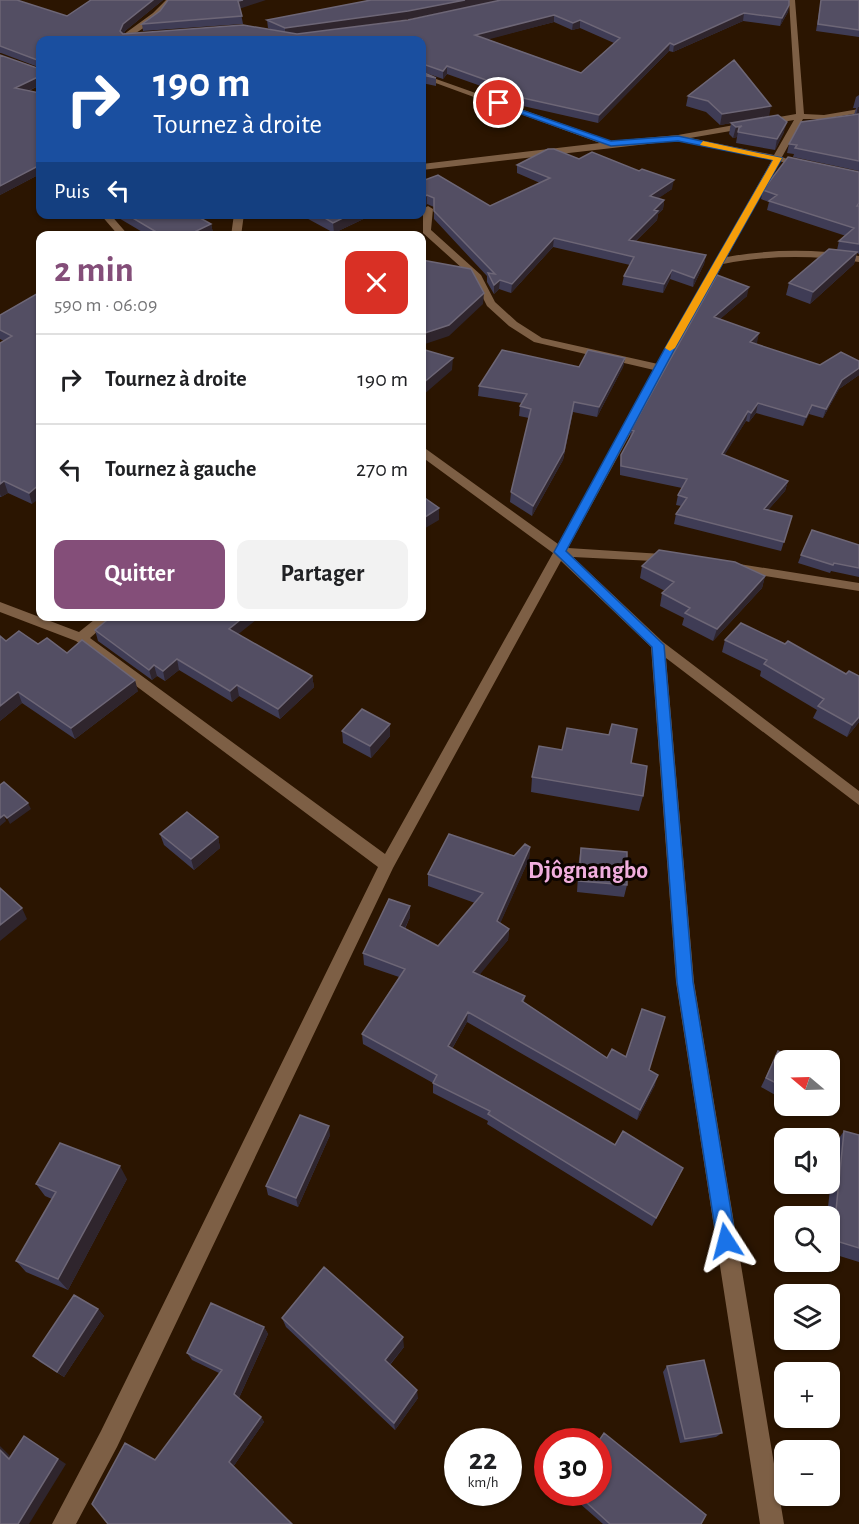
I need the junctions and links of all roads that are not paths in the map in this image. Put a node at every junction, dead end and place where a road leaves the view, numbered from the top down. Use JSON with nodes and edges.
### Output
{"nodes":[{"id":1,"x":170,"y":0,"type":"edge"},
{"id":2,"x":792,"y":0,"type":"edge"},
{"id":3,"x":147,"y":34,"type":"edge"},
{"id":4,"x":128,"y":36,"type":"edge"},
{"id":5,"x":134,"y":36,"type":"edge"},
{"id":6,"x":426,"y":77,"type":"edge"},
{"id":7,"x":859,"y":111,"type":"edge"},
{"id":8,"x":800,"y":116,"type":"junction"},
{"id":9,"x":824,"y":117,"type":"junction"},
{"id":10,"x":849,"y":122,"type":"edge"},
{"id":11,"x":678,"y":138,"type":"junction"},
{"id":12,"x":611,"y":144,"type":"junction"},
{"id":13,"x":778,"y":158,"type":"junction"},
{"id":14,"x":801,"y":164,"type":"edge"},
{"id":15,"x":426,"y":167,"type":"edge"},
{"id":16,"x":428,"y":209,"type":"dead end"},
{"id":17,"x":109,"y":219,"type":"edge"},
{"id":18,"x":121,"y":231,"type":"edge"},
{"id":19,"x":859,"y":258,"type":"edge"},
{"id":20,"x":718,"y":262,"type":"junction"},
{"id":21,"x":659,"y":368,"type":"junction"},
{"id":22,"x":426,"y":455,"type":"edge"},
{"id":23,"x":560,"y":552,"type":"junction"},
{"id":24,"x":692,"y":561,"type":"edge"},
{"id":25,"x":715,"y":564,"type":"edge"},
{"id":26,"x":859,"y":587,"type":"edge"},
{"id":27,"x":0,"y":607,"type":"edge"},
{"id":28,"x":36,"y":621,"type":"edge"},
{"id":29,"x":37,"y":621,"type":"edge"},
{"id":30,"x":103,"y":621,"type":"edge"},
{"id":31,"x":81,"y":638,"type":"junction"},
{"id":32,"x":658,"y":645,"type":"junction"},
{"id":33,"x":859,"y":799,"type":"edge"},
{"id":34,"x":387,"y":865,"type":"junction"},
{"id":35,"x":64,"y":1524,"type":"edge"},
{"id":36,"x":772,"y":1524,"type":"edge"}],
"edges":[{"from":1,"to":4,"type":"street"},
{"from":2,"to":8,"type":"street"},
{"from":3,"to":5,"type":"street"},
{"from":6,"to":12,"type":"street"},
{"from":7,"to":9,"type":"street"},
{"from":8,"to":9,"type":"street"},
{"from":8,"to":11,"type":"street"},
{"from":8,"to":13,"type":"street"},
{"from":9,"to":10,"type":"street"},
{"from":11,"to":12,"type":"street"},
{"from":11,"to":13,"type":"street"},
{"from":12,"to":15,"type":"street"},
{"from":13,"to":14,"type":"street"},
{"from":13,"to":20,"type":"street"},
{"from":16,"to":21,"type":"street"},
{"from":17,"to":18,"type":"street"},
{"from":19,"to":20,"type":"street"},
{"from":20,"to":21,"type":"street"},
{"from":21,"to":23,"type":"street"},
{"from":22,"to":23,"type":"street"},
{"from":23,"to":24,"type":"street"},
{"from":23,"to":32,"type":"street"},
{"from":23,"to":34,"type":"street"},
{"from":25,"to":26,"type":"street"},
{"from":27,"to":28,"type":"street"},
{"from":29,"to":31,"type":"street"},
{"from":30,"to":31,"type":"street"},
{"from":31,"to":34,"type":"street"},
{"from":32,"to":33,"type":"street"},
{"from":32,"to":36,"type":"street"},
{"from":34,"to":35,"type":"street"}]}
